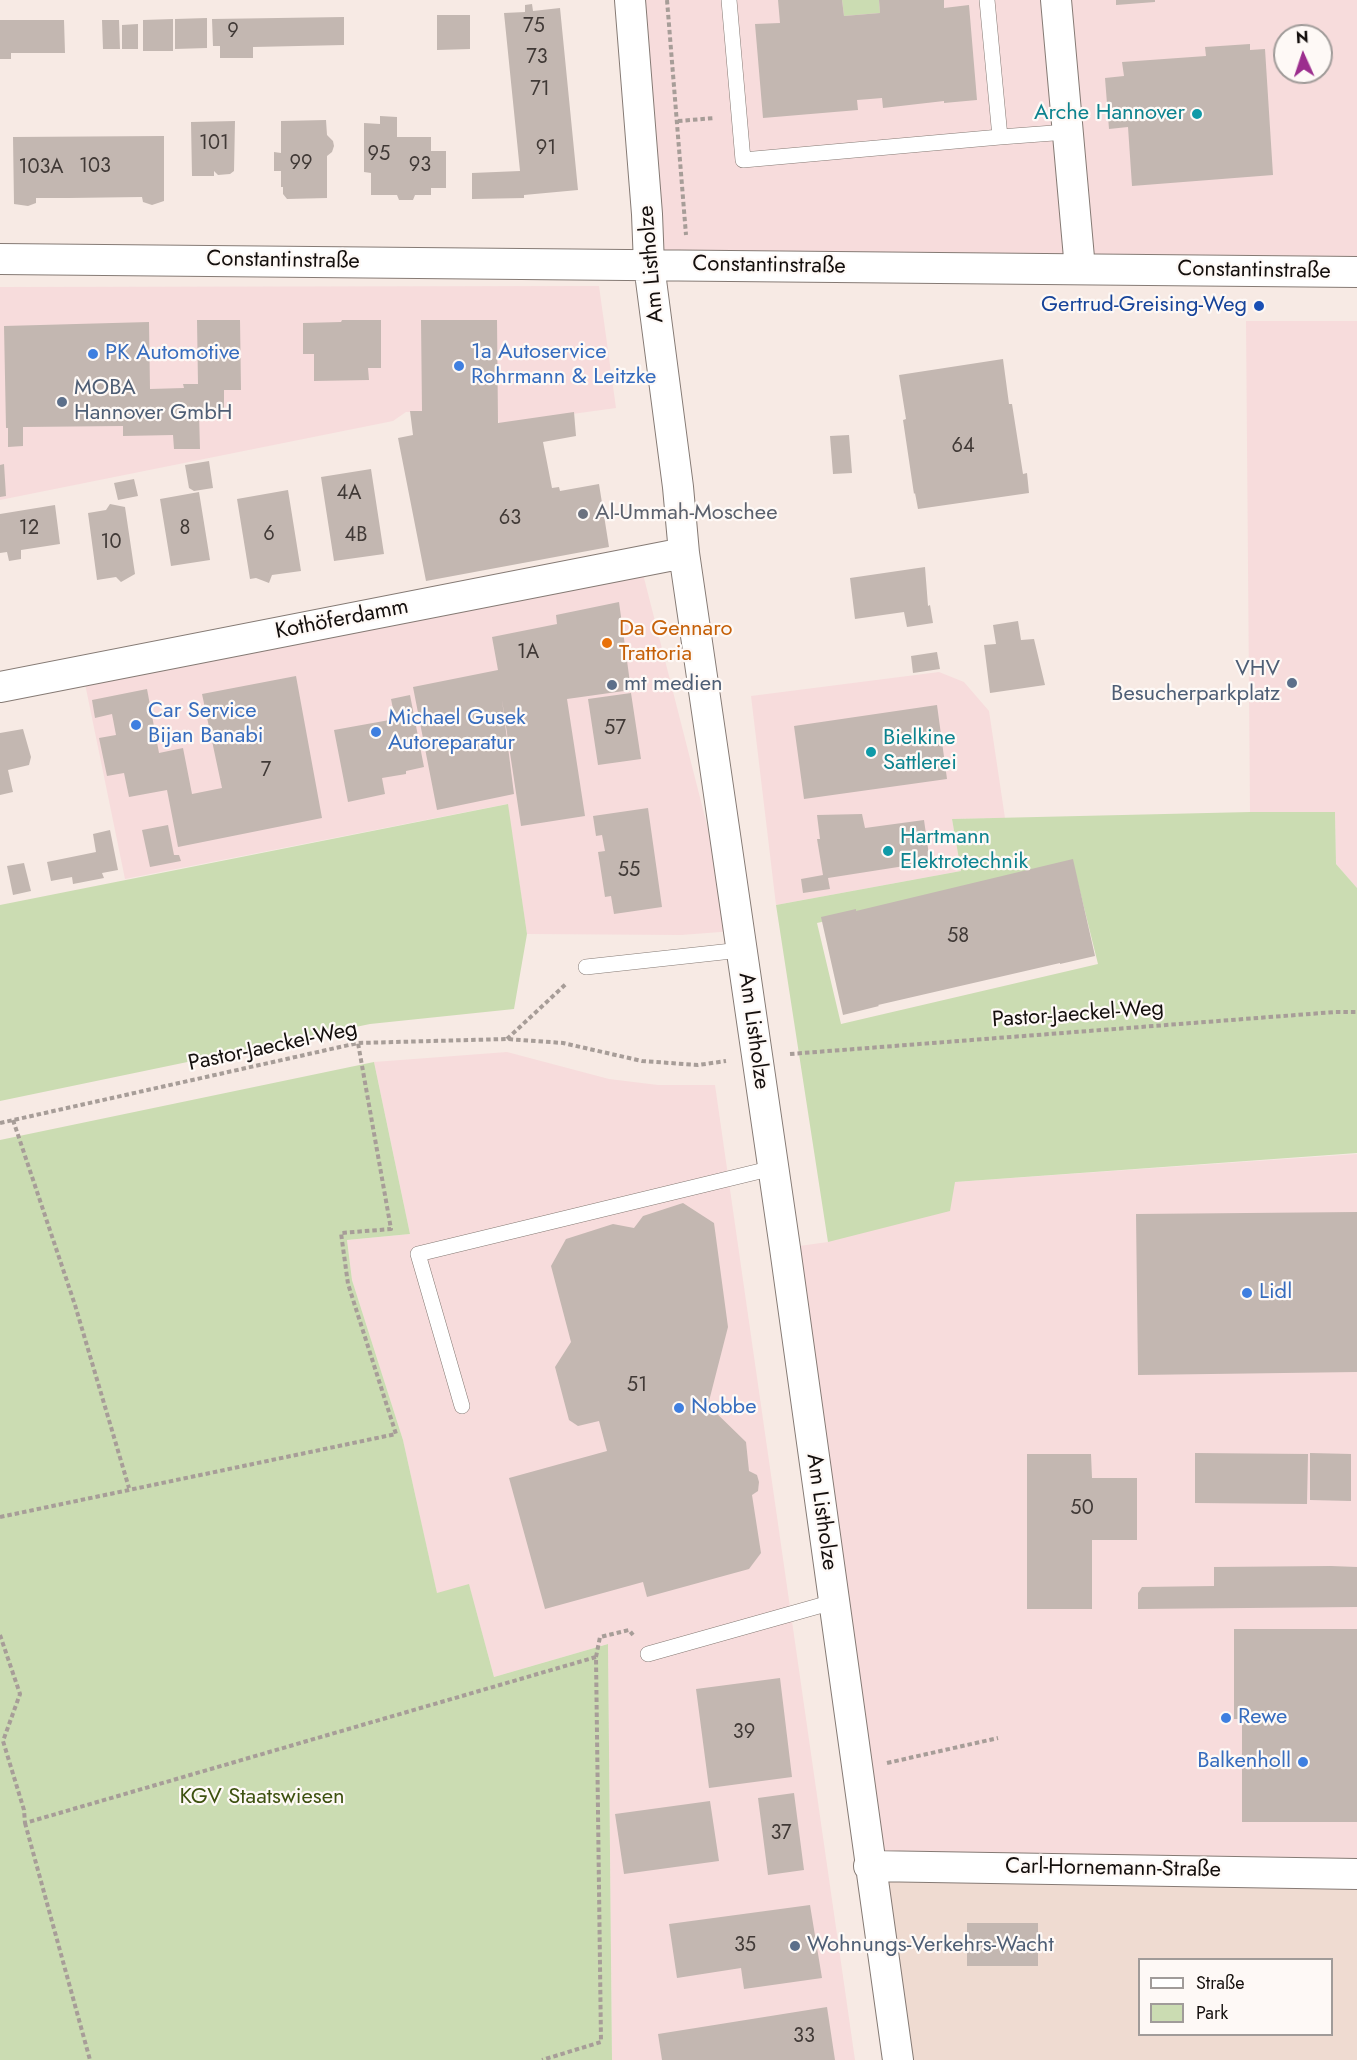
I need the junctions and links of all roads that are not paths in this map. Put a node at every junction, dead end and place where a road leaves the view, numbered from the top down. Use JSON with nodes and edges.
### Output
{"nodes":[{"id":1,"x":630,"y":0,"type":"edge"},
{"id":2,"x":729,"y":0,"type":"edge"},
{"id":3,"x":987,"y":0,"type":"edge"},
{"id":4,"x":1056,"y":0,"type":"edge"},
{"id":5,"x":1068,"y":132,"type":"junction"},
{"id":6,"x":999,"y":137,"type":"junction"},
{"id":7,"x":0,"y":259,"type":"edge"},
{"id":8,"x":649,"y":265,"type":"junction"},
{"id":9,"x":1080,"y":269,"type":"junction"},
{"id":10,"x":1357,"y":272,"type":"edge"},
{"id":11,"x":684,"y":553,"type":"junction"},
{"id":12,"x":0,"y":687,"type":"edge"},
{"id":13,"x":741,"y":950,"type":"junction"},
{"id":14,"x":586,"y":967,"type":"road end"},
{"id":15,"x":773,"y":1168,"type":"junction"},
{"id":16,"x":462,"y":1406,"type":"dead end"},
{"id":17,"x":833,"y":1602,"type":"junction"},
{"id":18,"x":648,"y":1654,"type":"road end"},
{"id":19,"x":869,"y":1866,"type":"junction"},
{"id":20,"x":1357,"y":1874,"type":"edge"},
{"id":21,"x":898,"y":2060,"type":"edge"}],
"edges":[{"from":1,"to":8,"type":"street","name":"Am Listholze"},
{"from":2,"to":6,"type":"lane"},
{"from":3,"to":6,"type":"lane"},
{"from":4,"to":5,"type":"street"},
{"from":5,"to":6,"type":"lane"},
{"from":5,"to":9,"type":"street"},
{"from":7,"to":8,"type":"street","name":"Constantinstraße"},
{"from":8,"to":9,"type":"street","name":"Constantinstraße"},
{"from":8,"to":11,"type":"street","name":"Am Listholze"},
{"from":9,"to":10,"type":"street","name":"Constantinstraße"},
{"from":11,"to":12,"type":"street","name":"Kothöferdamm"},
{"from":11,"to":13,"type":"street","name":"Am Listholze"},
{"from":13,"to":14,"type":"lane"},
{"from":13,"to":15,"type":"street","name":"Am Listholze"},
{"from":15,"to":16,"type":"lane"},
{"from":15,"to":17,"type":"street","name":"Am Listholze"},
{"from":17,"to":18,"type":"lane"},
{"from":17,"to":19,"type":"street","name":"Am Listholze"},
{"from":19,"to":20,"type":"street","name":"Carl-Hornemann-Straße"},
{"from":19,"to":21,"type":"street","name":"Am Listholze"}]}
